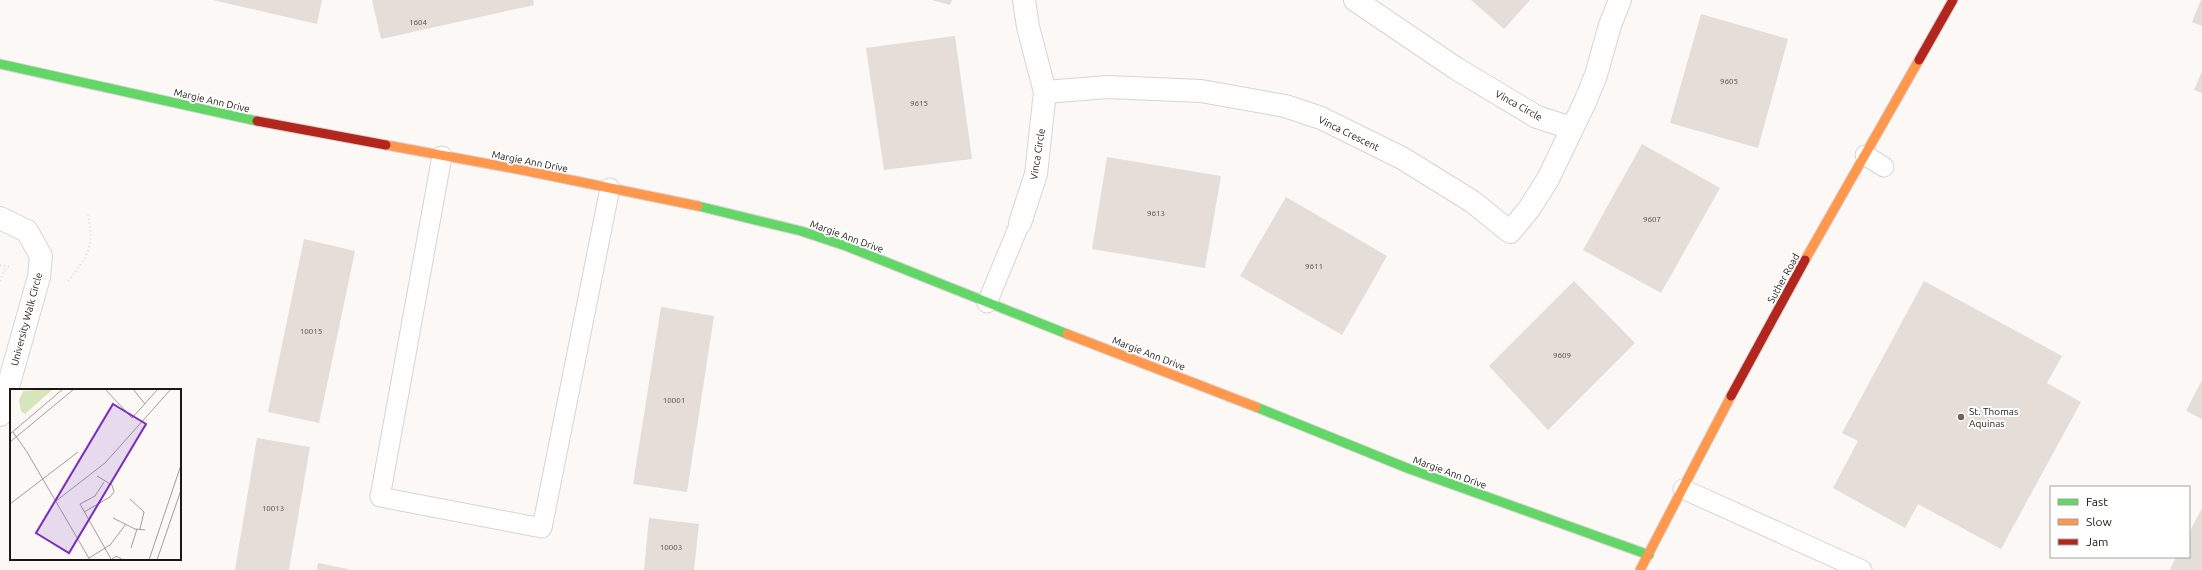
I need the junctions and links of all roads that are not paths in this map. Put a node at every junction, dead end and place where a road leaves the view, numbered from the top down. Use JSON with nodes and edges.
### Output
{"nodes":[{"id":1,"x":1024,"y":0,"type":"edge"},
{"id":2,"x":1355,"y":0,"type":"edge"},
{"id":3,"x":1620,"y":0,"type":"edge"},
{"id":4,"x":1953,"y":0,"type":"edge"},
{"id":5,"x":0,"y":64,"type":"edge"},
{"id":6,"x":1045,"y":92,"type":"junction"},
{"id":7,"x":1570,"y":128,"type":"junction"},
{"id":8,"x":1865,"y":155,"type":"junction"},
{"id":9,"x":442,"y":156,"type":"junction"},
{"id":10,"x":1884,"y":167,"type":"dead end"},
{"id":11,"x":610,"y":188,"type":"junction"},
{"id":12,"x":0,"y":218,"type":"edge"},
{"id":13,"x":1020,"y":223,"type":"joint"},
{"id":14,"x":988,"y":304,"type":"junction"},
{"id":15,"x":0,"y":415,"type":"edge"},
{"id":16,"x":1683,"y":489,"type":"junction"},
{"id":17,"x":1649,"y":555,"type":"junction"},
{"id":18,"x":1640,"y":570,"type":"edge"},
{"id":19,"x":1862,"y":570,"type":"edge"}],
"edges":[{"from":1,"to":6,"type":"street","name":"Vinca Circle"},
{"from":2,"to":7,"type":"street","name":"Vinca Circle"},
{"from":3,"to":7,"type":"street"},
{"from":4,"to":8,"type":"street","name":"Suther Road"},
{"from":5,"to":9,"type":"street","name":"Margie Ann Drive"},
{"from":6,"to":7,"type":"street","name":"Vinca Crescent"},
{"from":6,"to":13,"type":"street","name":"Vinca Circle"},
{"from":8,"to":10,"type":"lane"},
{"from":8,"to":16,"type":"street","name":"Suther Road"},
{"from":9,"to":11,"type":"street","name":"Margie Ann Drive"},
{"from":9,"to":11,"type":"lane"},
{"from":11,"to":14,"type":"street","name":"Margie Ann Drive"},
{"from":12,"to":15,"type":"street","name":"University Walk Circle"},
{"from":13,"to":14,"type":"lane","name":"Vinca Circle"},
{"from":14,"to":17,"type":"street","name":"Margie Ann Drive"},
{"from":16,"to":17,"type":"street","name":"Suther Road"},
{"from":16,"to":19,"type":"lane"},
{"from":17,"to":18,"type":"street","name":"Suther Road"}]}
